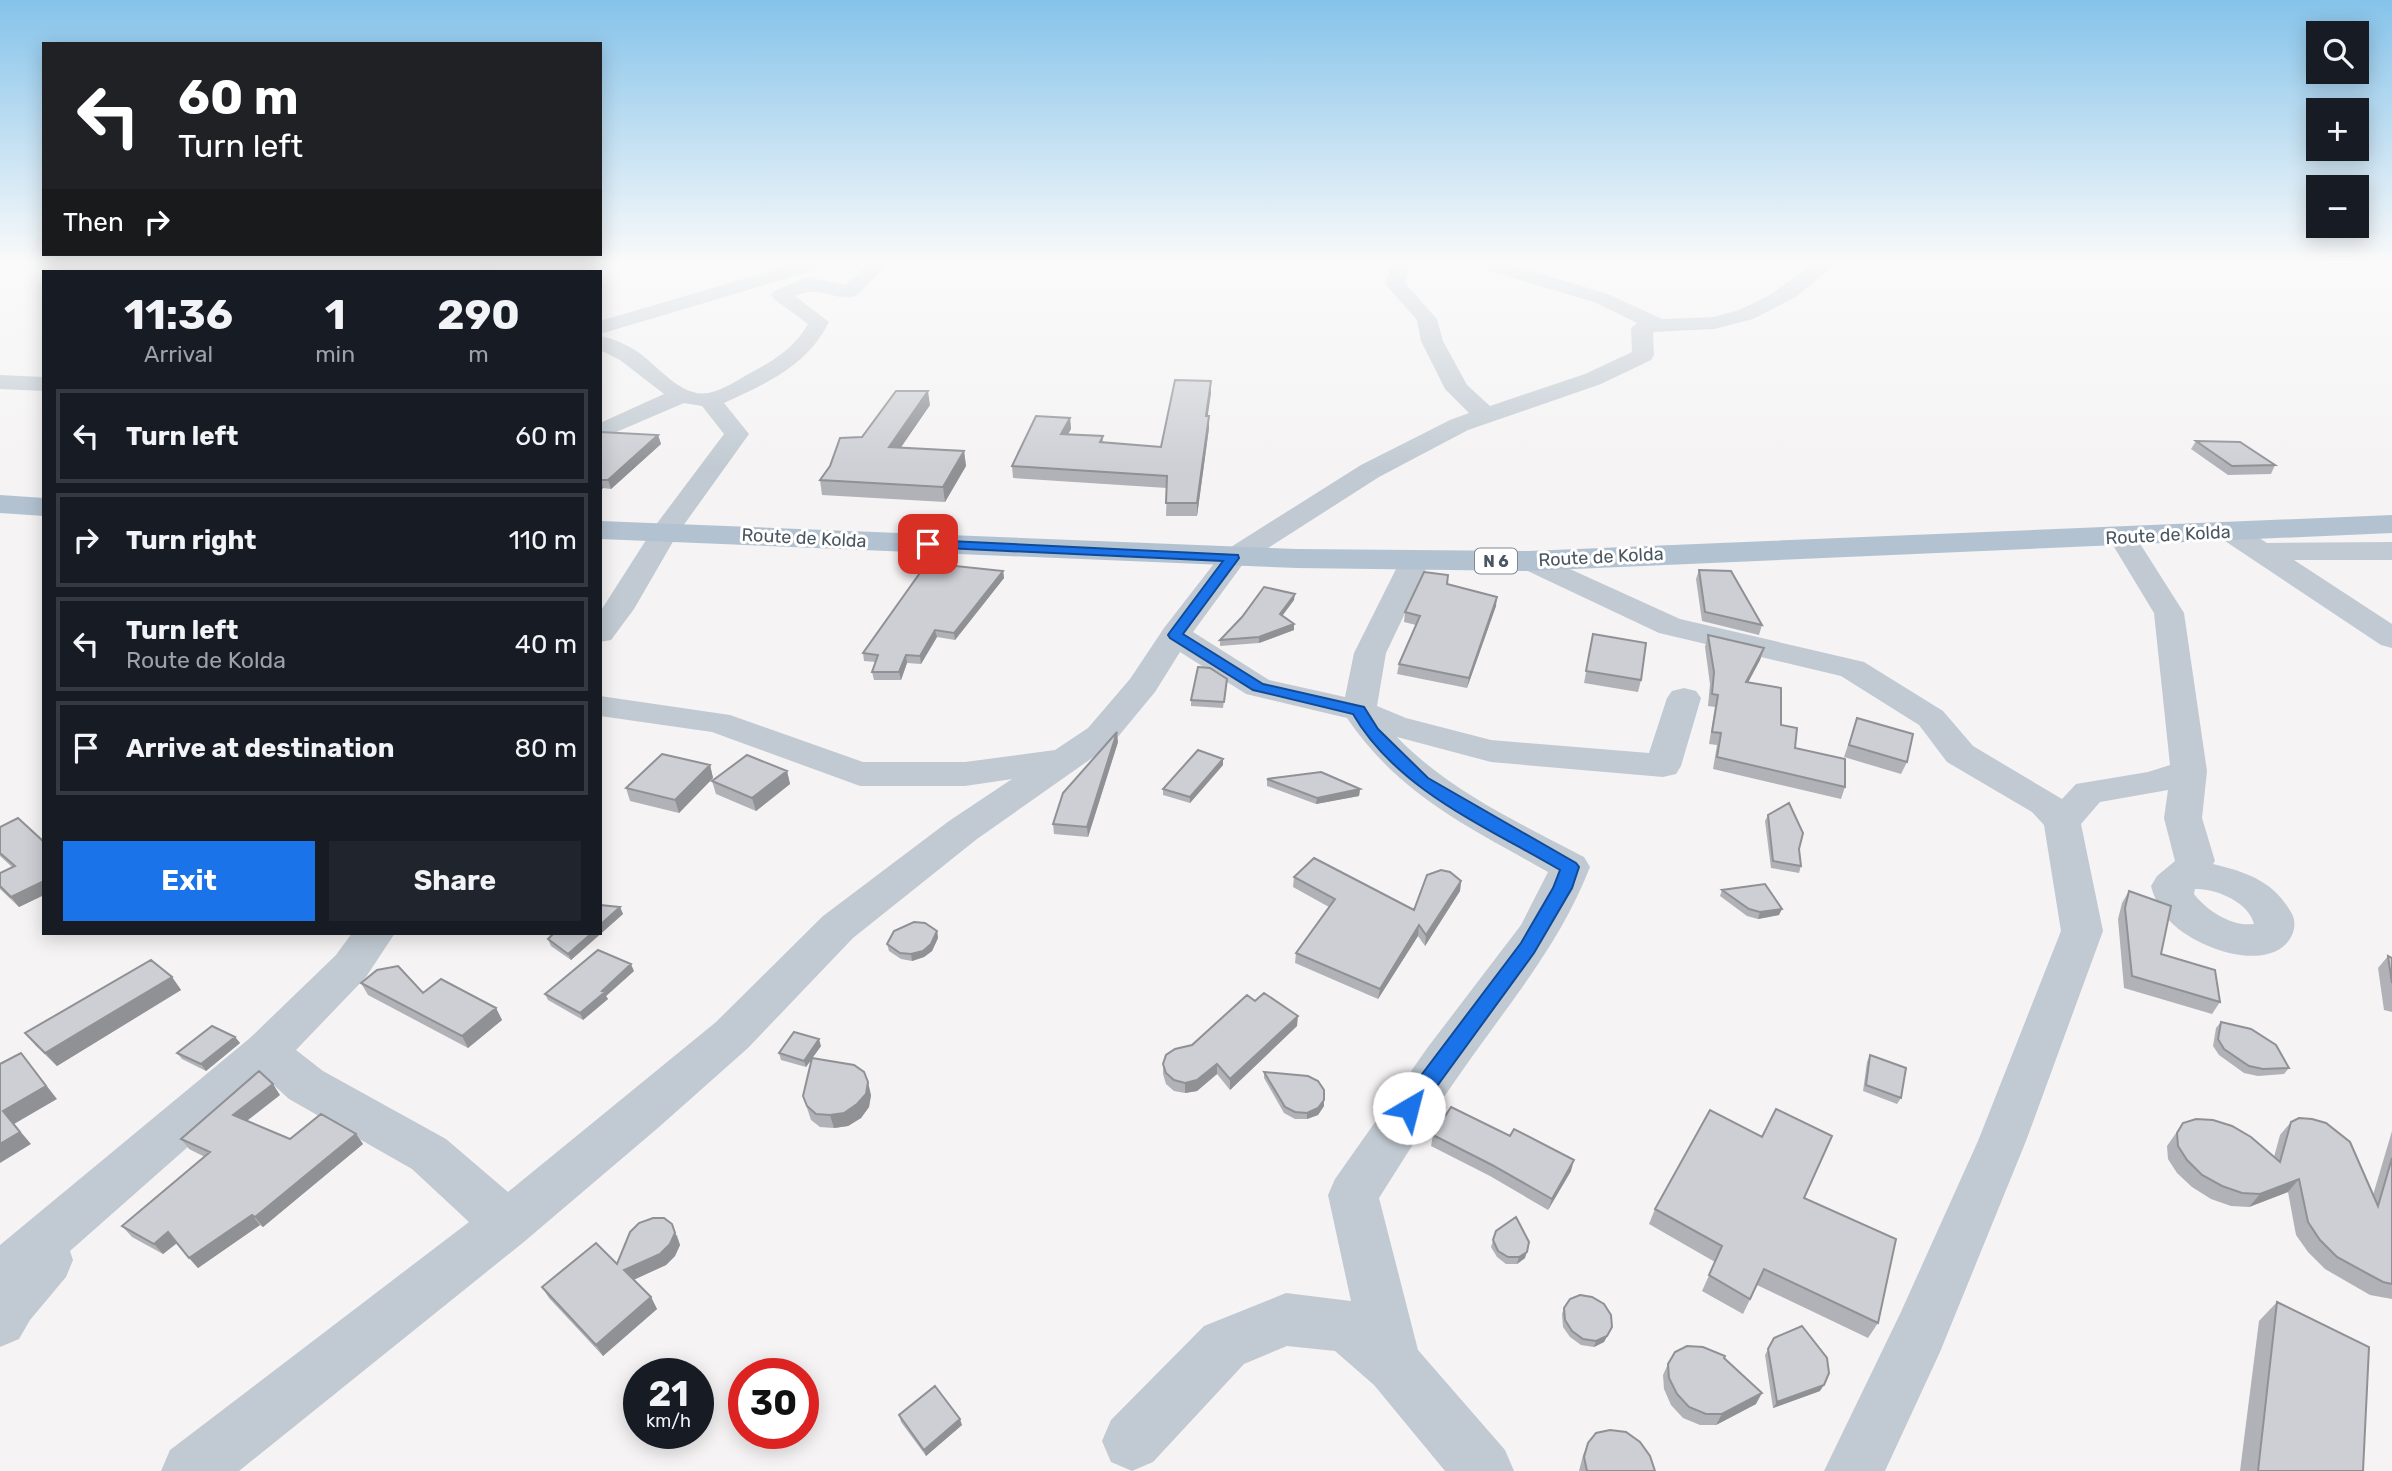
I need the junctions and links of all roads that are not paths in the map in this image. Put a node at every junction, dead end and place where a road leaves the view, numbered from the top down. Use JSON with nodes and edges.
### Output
{"nodes":[{"id":1,"x":816,"y":331,"type":"edge"},
{"id":2,"x":1430,"y":331,"type":"edge"},
{"id":3,"x":1642,"y":331,"type":"edge"},
{"id":4,"x":602,"y":343,"type":"edge"},
{"id":5,"x":0,"y":382,"type":"edge"},
{"id":6,"x":42,"y":384,"type":"edge"},
{"id":7,"x":681,"y":395,"type":"junction"},
{"id":8,"x":710,"y":401,"type":"junction"},
{"id":9,"x":1486,"y":416,"type":"junction"},
{"id":10,"x":602,"y":431,"type":"edge"},
{"id":11,"x":0,"y":504,"type":"edge"},
{"id":12,"x":42,"y":507,"type":"edge"},
{"id":13,"x":2392,"y":524,"type":"edge"},
{"id":14,"x":602,"y":530,"type":"edge"},
{"id":15,"x":2229,"y":531,"type":"junction"},
{"id":16,"x":665,"y":532,"type":"junction"},
{"id":17,"x":2122,"y":537,"type":"junction"},
{"id":18,"x":2392,"y":551,"type":"edge"},
{"id":19,"x":2262,"y":552,"type":"junction"},
{"id":20,"x":1233,"y":558,"type":"junction"},
{"id":21,"x":1415,"y":561,"type":"junction"},
{"id":22,"x":1529,"y":561,"type":"junction"},
{"id":23,"x":602,"y":630,"type":"edge"},
{"id":24,"x":1175,"y":635,"type":"junction"},
{"id":25,"x":2392,"y":638,"type":"edge"},
{"id":26,"x":1684,"y":698,"type":"dead end"},
{"id":27,"x":602,"y":706,"type":"edge"},
{"id":28,"x":1359,"y":710,"type":"junction"},
{"id":29,"x":1070,"y":759,"type":"junction"},
{"id":30,"x":2189,"y":771,"type":"junction"},
{"id":31,"x":2062,"y":822,"type":"junction"},
{"id":32,"x":2186,"y":876,"type":"dead end"},
{"id":33,"x":373,"y":935,"type":"edge"},
{"id":34,"x":266,"y":1051,"type":"junction"},
{"id":35,"x":114,"y":1179,"type":"junction"},
{"id":36,"x":507,"y":1224,"type":"junction"},
{"id":37,"x":0,"y":1278,"type":"edge"},
{"id":38,"x":0,"y":1320,"type":"edge"},
{"id":39,"x":1394,"y":1365,"type":"junction"},
{"id":40,"x":1132,"y":1441,"type":"dead end"},
{"id":41,"x":191,"y":1471,"type":"edge"},
{"id":42,"x":1484,"y":1471,"type":"edge"},
{"id":43,"x":1854,"y":1471,"type":"edge"}],
"edges":[{"from":1,"to":8,"type":"street"},
{"from":2,"to":9,"type":"street"},
{"from":3,"to":9,"type":"street"},
{"from":4,"to":7,"type":"street"},
{"from":5,"to":6,"type":"street"},
{"from":7,"to":8,"type":"street"},
{"from":7,"to":10,"type":"street"},
{"from":8,"to":16,"type":"street"},
{"from":9,"to":20,"type":"street"},
{"from":11,"to":12,"type":"main road"},
{"from":13,"to":15,"type":"main road","name":"Route de Kolda","number":"N 6"},
{"from":14,"to":16,"type":"main road","name":"Route de Kolda","number":"N 6"},
{"from":15,"to":17,"type":"main road","name":"Route de Kolda","number":"N 6"},
{"from":15,"to":19,"type":"street"},
{"from":16,"to":20,"type":"main road","name":"Route de Kolda","number":"N 6"},
{"from":16,"to":23,"type":"street"},
{"from":17,"to":22,"type":"main road","name":"Route de Kolda","number":"N 6"},
{"from":17,"to":30,"type":"street"},
{"from":18,"to":19,"type":"street"},
{"from":19,"to":25,"type":"street"},
{"from":20,"to":21,"type":"main road","name":"Route de Kolda","number":"N 6"},
{"from":20,"to":24,"type":"street"},
{"from":21,"to":22,"type":"main road","name":"Route de Kolda","number":"N 6"},
{"from":21,"to":28,"type":"street"},
{"from":22,"to":31,"type":"street"},
{"from":24,"to":28,"type":"street"},
{"from":24,"to":29,"type":"street"},
{"from":26,"to":28,"type":"street"},
{"from":27,"to":29,"type":"street"},
{"from":28,"to":39,"type":"street"},
{"from":29,"to":36,"type":"street"},
{"from":30,"to":31,"type":"street"},
{"from":30,"to":32,"type":"street"},
{"from":31,"to":43,"type":"street"},
{"from":33,"to":34,"type":"street"},
{"from":34,"to":35,"type":"street"},
{"from":34,"to":36,"type":"street"},
{"from":35,"to":37,"type":"street"},
{"from":35,"to":38,"type":"street"},
{"from":36,"to":41,"type":"street"},
{"from":39,"to":40,"type":"street"},
{"from":39,"to":42,"type":"street"}]}
